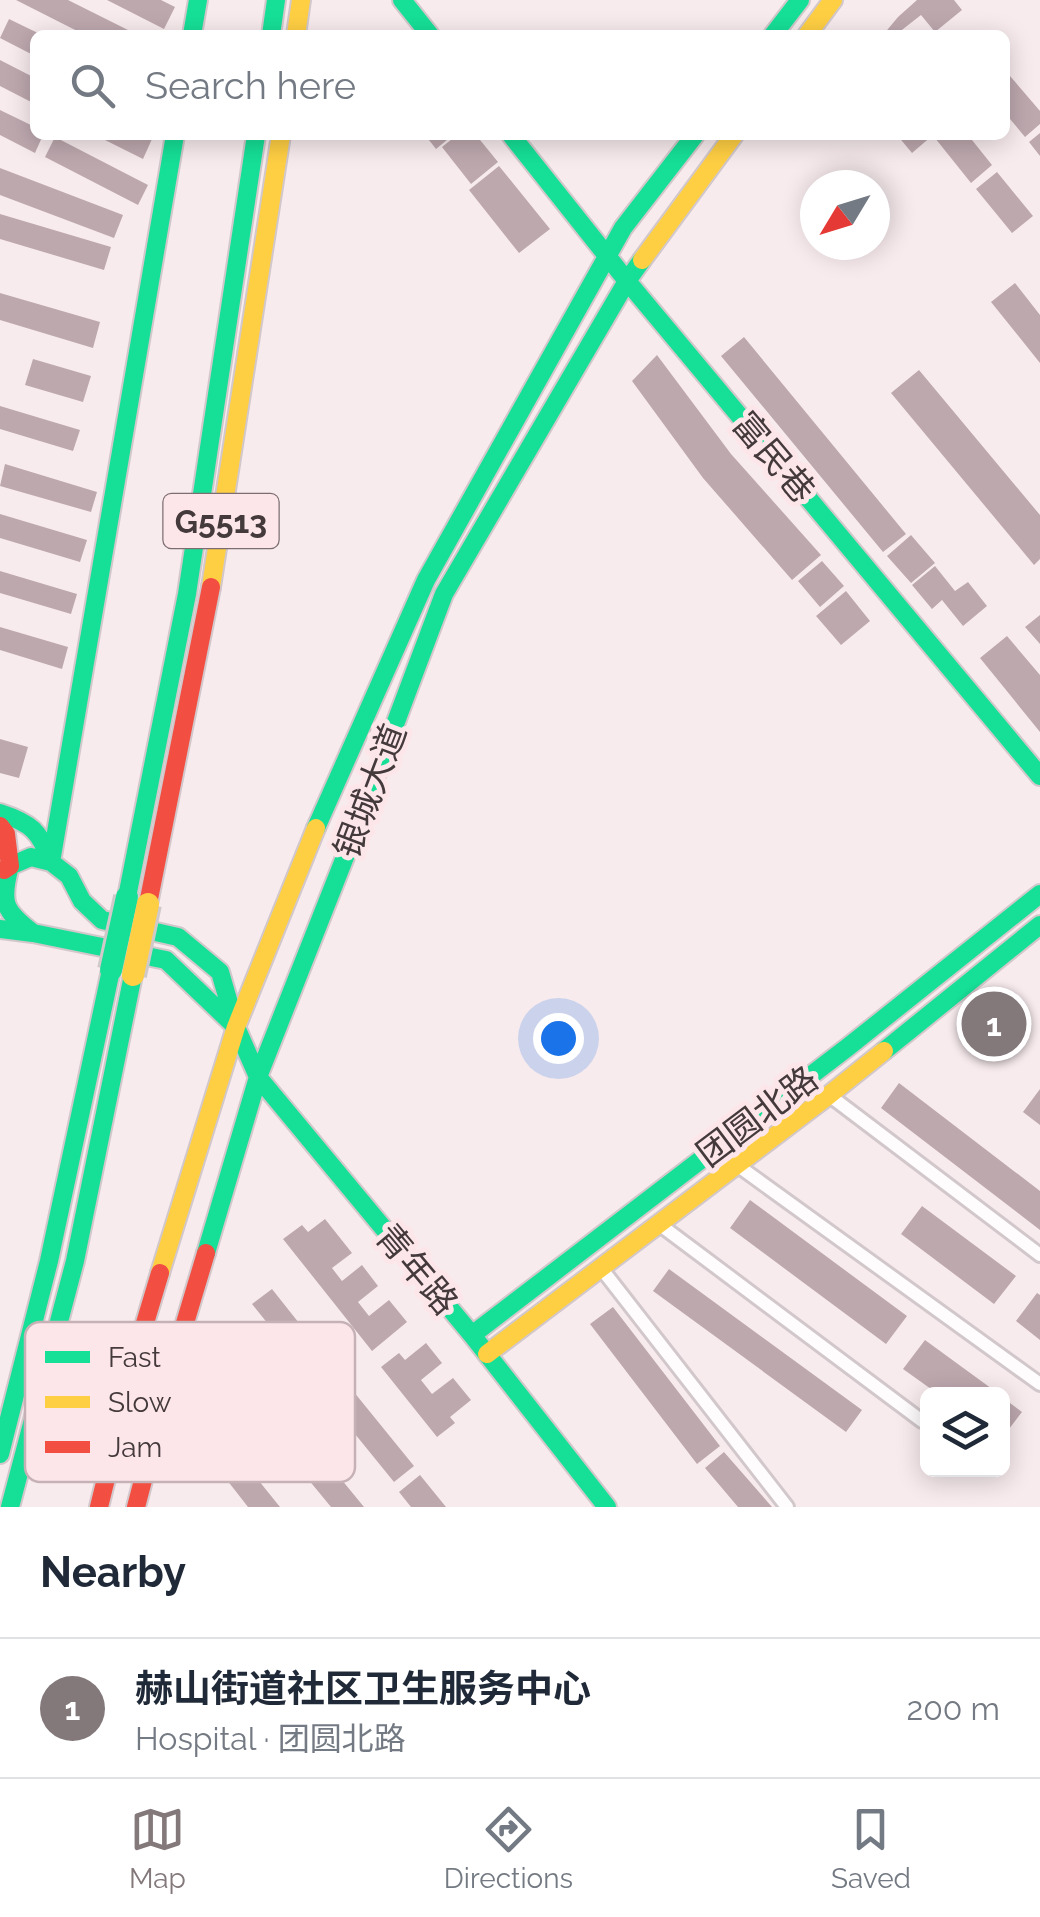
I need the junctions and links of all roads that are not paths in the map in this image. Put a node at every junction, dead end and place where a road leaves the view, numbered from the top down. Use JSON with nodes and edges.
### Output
{"nodes":[{"id":1,"x":198,"y":0,"type":"edge"},
{"id":2,"x":276,"y":0,"type":"edge"},
{"id":3,"x":301,"y":0,"type":"edge"},
{"id":4,"x":402,"y":0,"type":"edge"},
{"id":5,"x":800,"y":0,"type":"edge"},
{"id":6,"x":833,"y":0,"type":"edge"},
{"id":7,"x":193,"y":30,"type":"edge"},
{"id":8,"x":272,"y":30,"type":"edge"},
{"id":9,"x":297,"y":30,"type":"edge"},
{"id":10,"x":426,"y":30,"type":"edge"},
{"id":11,"x":777,"y":30,"type":"edge"},
{"id":12,"x":811,"y":30,"type":"edge"},
{"id":13,"x":174,"y":140,"type":"edge"},
{"id":14,"x":255,"y":140,"type":"edge"},
{"id":15,"x":279,"y":140,"type":"edge"},
{"id":16,"x":515,"y":140,"type":"edge"},
{"id":17,"x":691,"y":140,"type":"edge"},
{"id":18,"x":730,"y":140,"type":"edge"},
{"id":19,"x":608,"y":255,"type":"junction"},
{"id":20,"x":627,"y":281,"type":"junction"},
{"id":21,"x":1040,"y":776,"type":"edge"},
{"id":22,"x":0,"y":813,"type":"edge"},
{"id":23,"x":0,"y":826,"type":"edge"},
{"id":24,"x":51,"y":862,"type":"junction"},
{"id":25,"x":5,"y":869,"type":"edge"},
{"id":26,"x":1040,"y":894,"type":"edge"},
{"id":27,"x":138,"y":901,"type":"junction"},
{"id":28,"x":1040,"y":925,"type":"edge"},
{"id":29,"x":0,"y":929,"type":"edge"},
{"id":30,"x":34,"y":933,"type":"junction"},
{"id":31,"x":122,"y":973,"type":"junction"},
{"id":32,"x":236,"y":1026,"type":"junction"},
{"id":33,"x":258,"y":1076,"type":"junction"},
{"id":34,"x":829,"y":1095,"type":"junction"},
{"id":35,"x":737,"y":1164,"type":"junction"},
{"id":36,"x":659,"y":1224,"type":"junction"},
{"id":37,"x":1040,"y":1255,"type":"edge"},
{"id":38,"x":601,"y":1268,"type":"junction"},
{"id":39,"x":34,"y":1322,"type":"edge"},
{"id":40,"x":58,"y":1322,"type":"edge"},
{"id":41,"x":145,"y":1322,"type":"edge"},
{"id":42,"x":185,"y":1322,"type":"edge"},
{"id":43,"x":472,"y":1334,"type":"junction"},
{"id":44,"x":487,"y":1354,"type":"junction"},
{"id":45,"x":25,"y":1356,"type":"edge"},
{"id":46,"x":1040,"y":1384,"type":"edge"},
{"id":47,"x":920,"y":1420,"type":"edge"},
{"id":48,"x":25,"y":1449,"type":"edge"},
{"id":49,"x":0,"y":1454,"type":"edge"},
{"id":50,"x":104,"y":1482,"type":"edge"},
{"id":51,"x":143,"y":1482,"type":"edge"},
{"id":52,"x":10,"y":1507,"type":"edge"},
{"id":53,"x":98,"y":1507,"type":"edge"},
{"id":54,"x":136,"y":1507,"type":"edge"},
{"id":55,"x":607,"y":1507,"type":"edge"},
{"id":56,"x":787,"y":1507,"type":"edge"}],
"edges":[{"from":1,"to":7,"type":"main road"},
{"from":2,"to":8,"type":"main road"},
{"from":3,"to":9,"type":"main road"},
{"from":4,"to":10,"type":"main road"},
{"from":5,"to":11,"type":"main road"},
{"from":6,"to":12,"type":"main road"},
{"from":13,"to":24,"type":"main road"},
{"from":14,"to":27,"type":"main road","number":"G5513"},
{"from":15,"to":27,"type":"main road","number":"G5513"},
{"from":16,"to":19,"type":"main road","name":"富民巷"},
{"from":17,"to":19,"type":"main road","name":"银城大道"},
{"from":18,"to":20,"type":"main road","name":"银城大道"},
{"from":19,"to":20,"type":"main road","name":"富民巷"},
{"from":19,"to":32,"type":"main road","name":"银城大道"},
{"from":20,"to":21,"type":"main road","name":"富民巷"},
{"from":20,"to":33,"type":"main road","name":"银城大道"},
{"from":22,"to":24,"type":"main road","name":"青年路"},
{"from":23,"to":25,"type":"main road"},
{"from":24,"to":25,"type":"main road"},
{"from":24,"to":32,"type":"main road","name":"青年路"},
{"from":25,"to":30,"type":"main road"},
{"from":26,"to":43,"type":"main road","name":"团圆北路"},
{"from":27,"to":31,"type":"main road","number":"G5513","bridge":true},
{"from":28,"to":34,"type":"main road","name":"团圆北路"},
{"from":29,"to":30,"type":"main road"},
{"from":30,"to":32,"type":"main road"},
{"from":31,"to":39,"type":"main road","number":"G5513"},
{"from":31,"to":40,"type":"main road","number":"G5513"},
{"from":32,"to":33,"type":"main road","name":"青年路"},
{"from":32,"to":41,"type":"main road","name":"银城大道"},
{"from":33,"to":42,"type":"main road","name":"银城大道"},
{"from":33,"to":43,"type":"main road","name":"青年路"},
{"from":34,"to":35,"type":"main road","name":"团圆北路"},
{"from":34,"to":37,"type":"street"},
{"from":35,"to":36,"type":"main road","name":"团圆北路"},
{"from":35,"to":46,"type":"street"},
{"from":36,"to":38,"type":"main road","name":"团圆北路"},
{"from":36,"to":47,"type":"street"},
{"from":38,"to":44,"type":"main road","name":"团圆北路"},
{"from":38,"to":56,"type":"street"},
{"from":43,"to":44,"type":"main road","name":"青年路"},
{"from":44,"to":55,"type":"main road","name":"青年路"},
{"from":45,"to":49,"type":"main road","number":"G5513"},
{"from":48,"to":52,"type":"main road","number":"G5513"},
{"from":50,"to":53,"type":"main road","name":"银城大道"},
{"from":51,"to":54,"type":"main road","name":"银城大道"}]}
